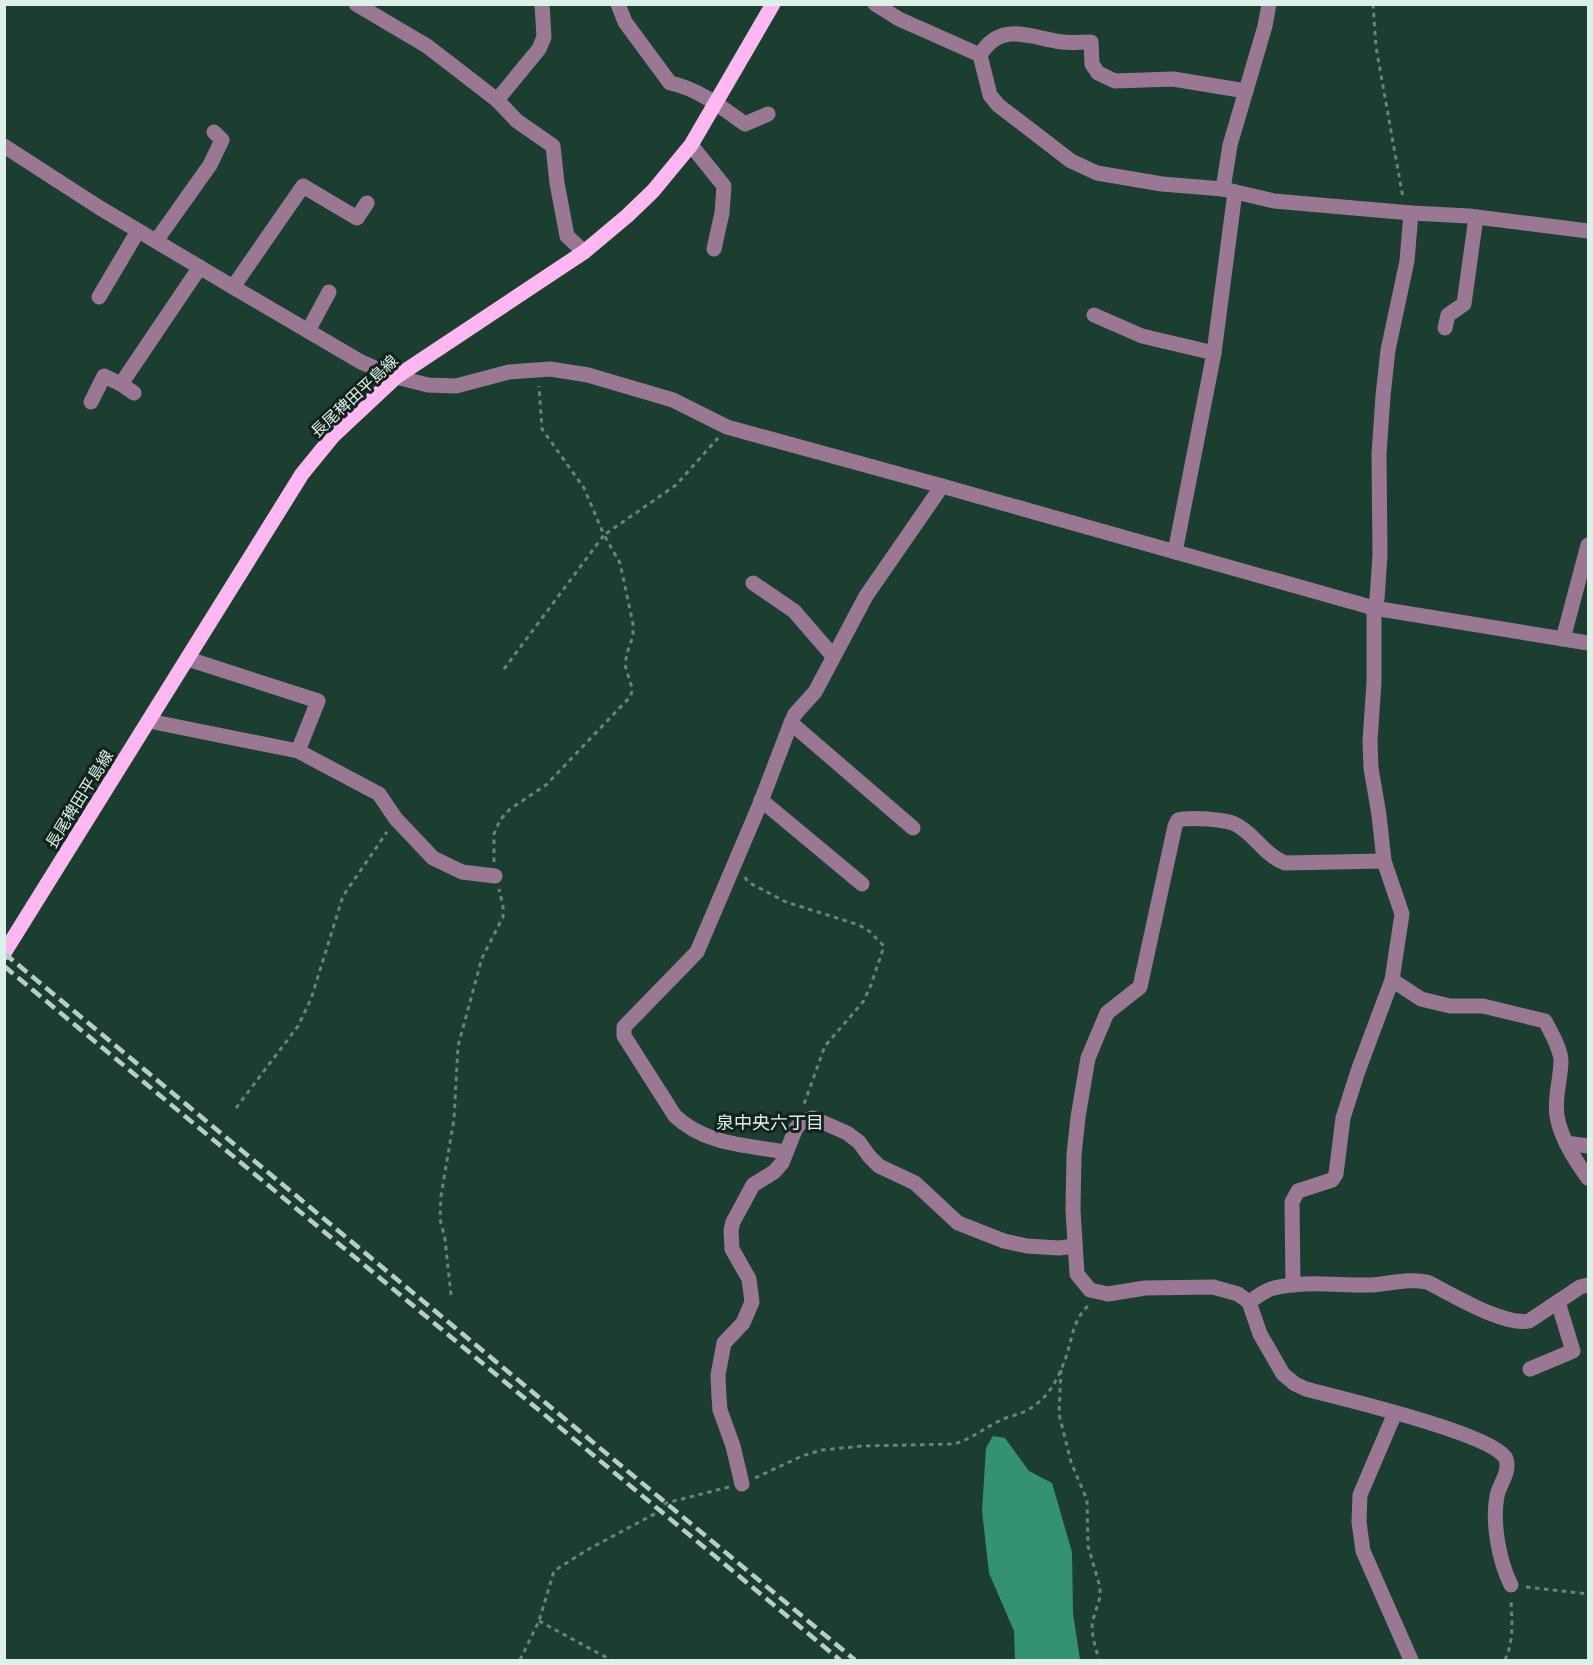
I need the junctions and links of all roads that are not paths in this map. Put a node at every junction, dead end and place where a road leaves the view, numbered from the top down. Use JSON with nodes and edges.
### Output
{"nodes":[{"id":1,"x":356,"y":4,"type":"edge"},
{"id":2,"x":543,"y":4,"type":"edge"},
{"id":3,"x":618,"y":4,"type":"edge"},
{"id":4,"x":774,"y":4,"type":"edge"},
{"id":5,"x":875,"y":4,"type":"edge"},
{"id":6,"x":1269,"y":4,"type":"edge"},
{"id":7,"x":980,"y":55,"type":"junction"},
{"id":8,"x":1246,"y":91,"type":"junction"},
{"id":9,"x":497,"y":100,"type":"junction"},
{"id":10,"x":716,"y":103,"type":"junction"},
{"id":11,"x":768,"y":114,"type":"dead end"},
{"id":12,"x":214,"y":132,"type":"dead end"},
{"id":13,"x":691,"y":145,"type":"junction"},
{"id":14,"x":4,"y":146,"type":"edge"},
{"id":15,"x":1229,"y":191,"type":"junction"},
{"id":16,"x":367,"y":203,"type":"dead end"},
{"id":17,"x":1411,"y":213,"type":"junction"},
{"id":18,"x":1476,"y":217,"type":"junction"},
{"id":19,"x":138,"y":231,"type":"junction"},
{"id":20,"x":1588,"y":231,"type":"edge"},
{"id":21,"x":156,"y":241,"type":"junction"},
{"id":22,"x":714,"y":249,"type":"dead end"},
{"id":23,"x":584,"y":252,"type":"junction"},
{"id":24,"x":200,"y":267,"type":"junction"},
{"id":25,"x":233,"y":287,"type":"junction"},
{"id":26,"x":329,"y":292,"type":"dead end"},
{"id":27,"x":99,"y":297,"type":"dead end"},
{"id":28,"x":1094,"y":315,"type":"dead end"},
{"id":29,"x":1445,"y":328,"type":"dead end"},
{"id":30,"x":308,"y":331,"type":"junction"},
{"id":31,"x":1214,"y":353,"type":"junction"},
{"id":32,"x":396,"y":377,"type":"junction"},
{"id":33,"x":121,"y":384,"type":"junction"},
{"id":34,"x":134,"y":393,"type":"dead end"},
{"id":35,"x":91,"y":402,"type":"dead end"},
{"id":36,"x":942,"y":486,"type":"junction"},
{"id":37,"x":1588,"y":545,"type":"edge"},
{"id":38,"x":1175,"y":552,"type":"junction"},
{"id":39,"x":753,"y":583,"type":"dead end"},
{"id":40,"x":1374,"y":608,"type":"junction"},
{"id":41,"x":1563,"y":639,"type":"junction"},
{"id":42,"x":1588,"y":643,"type":"edge"},
{"id":43,"x":833,"y":656,"type":"junction"},
{"id":44,"x":188,"y":659,"type":"junction"},
{"id":45,"x":148,"y":721,"type":"junction"},
{"id":46,"x":790,"y":723,"type":"junction"},
{"id":47,"x":298,"y":751,"type":"junction"},
{"id":48,"x":762,"y":800,"type":"junction"},
{"id":49,"x":913,"y":828,"type":"dead end"},
{"id":50,"x":1384,"y":861,"type":"junction"},
{"id":51,"x":495,"y":876,"type":"road end"},
{"id":52,"x":862,"y":884,"type":"dead end"},
{"id":53,"x":4,"y":953,"type":"edge"},
{"id":54,"x":1392,"y":981,"type":"junction"},
{"id":55,"x":1566,"y":1143,"type":"junction"},
{"id":56,"x":1588,"y":1146,"type":"edge"},
{"id":57,"x":786,"y":1152,"type":"junction"},
{"id":58,"x":1588,"y":1178,"type":"edge"},
{"id":59,"x":1075,"y":1246,"type":"junction"},
{"id":60,"x":1293,"y":1285,"type":"junction"},
{"id":61,"x":1588,"y":1285,"type":"edge"},
{"id":62,"x":1250,"y":1302,"type":"junction"},
{"id":63,"x":1558,"y":1302,"type":"junction"},
{"id":64,"x":1530,"y":1369,"type":"dead end"},
{"id":65,"x":1395,"y":1413,"type":"junction"},
{"id":66,"x":742,"y":1484,"type":"road end"},
{"id":67,"x":1510,"y":1586,"type":"road end"},
{"id":68,"x":1411,"y":1660,"type":"edge"}],
"edges":[{"from":1,"to":9,"type":"street"},
{"from":2,"to":9,"type":"street"},
{"from":3,"to":10,"type":"street"},
{"from":4,"to":10,"type":"main road","name":"長尾稗田平島線"},
{"from":5,"to":7,"type":"street"},
{"from":6,"to":8,"type":"street"},
{"from":7,"to":8,"type":"street"},
{"from":7,"to":15,"type":"street"},
{"from":8,"to":15,"type":"street"},
{"from":9,"to":23,"type":"street"},
{"from":10,"to":11,"type":"street"},
{"from":10,"to":13,"type":"main road","name":"長尾稗田平島線"},
{"from":12,"to":21,"type":"street"},
{"from":13,"to":22,"type":"street"},
{"from":13,"to":23,"type":"main road","name":"長尾稗田平島線"},
{"from":14,"to":19,"type":"street"},
{"from":15,"to":17,"type":"street"},
{"from":15,"to":31,"type":"street"},
{"from":16,"to":25,"type":"street"},
{"from":17,"to":18,"type":"street"},
{"from":17,"to":40,"type":"street"},
{"from":18,"to":20,"type":"street"},
{"from":18,"to":29,"type":"street"},
{"from":19,"to":21,"type":"street"},
{"from":19,"to":27,"type":"street"},
{"from":21,"to":24,"type":"street"},
{"from":23,"to":32,"type":"main road","name":"長尾稗田平島線"},
{"from":24,"to":25,"type":"street"},
{"from":24,"to":33,"type":"street"},
{"from":25,"to":30,"type":"street"},
{"from":26,"to":30,"type":"street"},
{"from":28,"to":31,"type":"street"},
{"from":30,"to":32,"type":"street"},
{"from":31,"to":38,"type":"street"},
{"from":32,"to":36,"type":"street"},
{"from":32,"to":44,"type":"main road","name":"長尾稗田平島線"},
{"from":33,"to":34,"type":"street"},
{"from":33,"to":35,"type":"street"},
{"from":36,"to":38,"type":"street"},
{"from":36,"to":43,"type":"street"},
{"from":37,"to":41,"type":"street"},
{"from":38,"to":40,"type":"street"},
{"from":39,"to":43,"type":"street"},
{"from":40,"to":41,"type":"street"},
{"from":40,"to":50,"type":"street"},
{"from":41,"to":42,"type":"street"},
{"from":43,"to":46,"type":"street"},
{"from":44,"to":45,"type":"main road","name":"長尾稗田平島線"},
{"from":44,"to":47,"type":"street"},
{"from":45,"to":47,"type":"street"},
{"from":45,"to":53,"type":"main road","name":"長尾稗田平島線"},
{"from":46,"to":48,"type":"street"},
{"from":46,"to":49,"type":"street"},
{"from":47,"to":51,"type":"street"},
{"from":48,"to":52,"type":"street"},
{"from":48,"to":57,"type":"street"},
{"from":50,"to":54,"type":"street"},
{"from":50,"to":59,"type":"street"},
{"from":54,"to":55,"type":"street"},
{"from":54,"to":60,"type":"street"},
{"from":55,"to":56,"type":"street"},
{"from":55,"to":58,"type":"street"},
{"from":57,"to":59,"type":"street"},
{"from":57,"to":66,"type":"street"},
{"from":59,"to":62,"type":"street"},
{"from":60,"to":62,"type":"street"},
{"from":60,"to":63,"type":"street"},
{"from":61,"to":63,"type":"street"},
{"from":62,"to":65,"type":"street"},
{"from":63,"to":64,"type":"street"},
{"from":65,"to":67,"type":"street"},
{"from":65,"to":68,"type":"street"}]}
